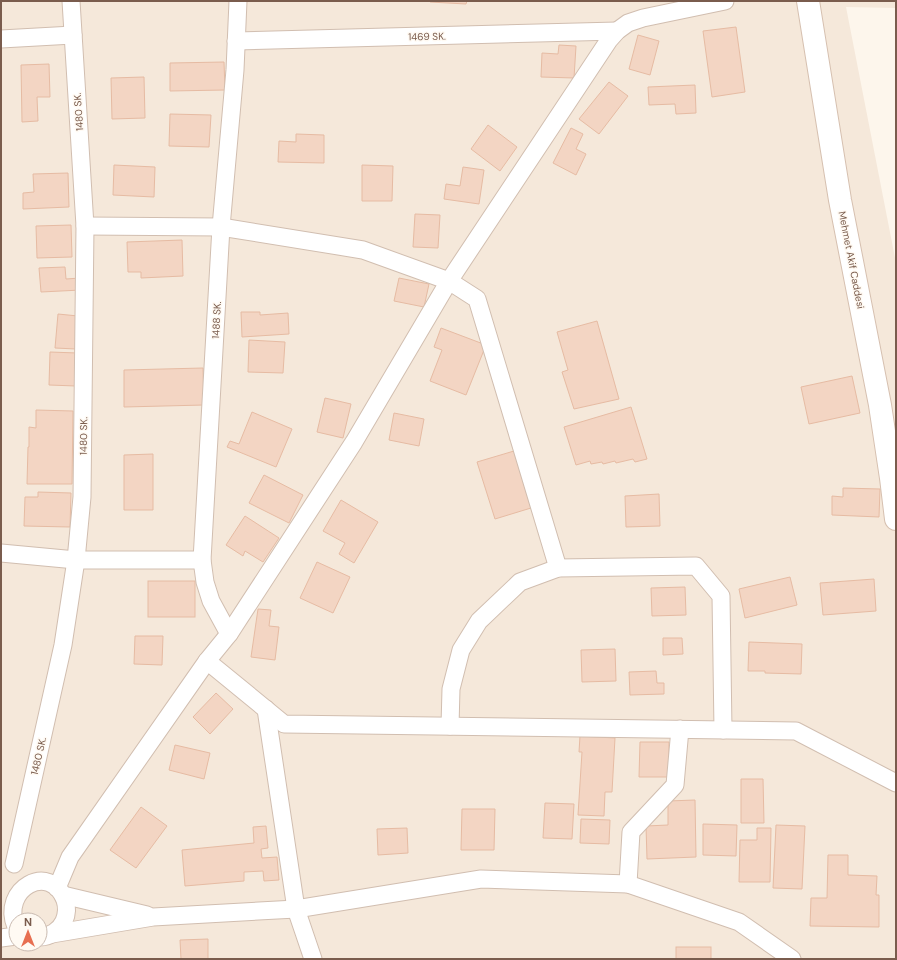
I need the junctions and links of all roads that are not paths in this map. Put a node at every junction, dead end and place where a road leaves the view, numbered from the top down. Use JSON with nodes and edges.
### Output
{"nodes":[{"id":1,"x":71,"y":1,"type":"edge"},
{"id":2,"x":238,"y":1,"type":"edge"},
{"id":3,"x":725,"y":1,"type":"edge"},
{"id":4,"x":808,"y":1,"type":"edge"},
{"id":5,"x":617,"y":31,"type":"junction"},
{"id":6,"x":73,"y":35,"type":"junction"},
{"id":7,"x":1,"y":39,"type":"edge"},
{"id":8,"x":236,"y":41,"type":"junction"},
{"id":9,"x":85,"y":226,"type":"junction"},
{"id":10,"x":221,"y":227,"type":"junction"},
{"id":11,"x":449,"y":281,"type":"junction"},
{"id":12,"x":896,"y":519,"type":"edge"},
{"id":13,"x":1,"y":553,"type":"edge"},
{"id":14,"x":76,"y":560,"type":"junction"},
{"id":15,"x":202,"y":560,"type":"junction"},
{"id":16,"x":558,"y":568,"type":"junction"},
{"id":17,"x":229,"y":634,"type":"junction"},
{"id":18,"x":207,"y":661,"type":"junction"},
{"id":19,"x":266,"y":709,"type":"junction"},
{"id":20,"x":450,"y":726,"type":"junction"},
{"id":21,"x":680,"y":729,"type":"junction"},
{"id":22,"x":723,"y":730,"type":"junction"},
{"id":23,"x":896,"y":783,"type":"edge"},
{"id":24,"x":7,"y":862,"type":"edge"},
{"id":25,"x":31,"y":882,"type":"junction"},
{"id":26,"x":628,"y":884,"type":"junction"},
{"id":27,"x":60,"y":891,"type":"junction"},
{"id":28,"x":296,"y":909,"type":"junction"},
{"id":29,"x":10,"y":912,"type":"edge"},
{"id":30,"x":153,"y":917,"type":"junction"},
{"id":31,"x":48,"y":935,"type":"edge"},
{"id":32,"x":48,"y":936,"type":"edge"},
{"id":33,"x":788,"y":958,"type":"edge"},
{"id":34,"x":313,"y":959,"type":"edge"}],
"edges":[{"from":1,"to":6,"type":"street","name":"1480 SK."},
{"from":2,"to":8,"type":"street","name":"1488 SK."},
{"from":3,"to":5,"type":"street"},
{"from":4,"to":12,"type":"street","name":"Mehmet Akif Caddesi"},
{"from":5,"to":8,"type":"street","name":"1469 SK."},
{"from":5,"to":11,"type":"street"},
{"from":6,"to":7,"type":"street"},
{"from":6,"to":9,"type":"street","name":"1480 SK."},
{"from":8,"to":10,"type":"street","name":"1488 SK."},
{"from":9,"to":10,"type":"street"},
{"from":9,"to":14,"type":"street","name":"1480 SK."},
{"from":10,"to":11,"type":"street"},
{"from":10,"to":15,"type":"street","name":"1488 SK."},
{"from":11,"to":16,"type":"street"},
{"from":11,"to":17,"type":"street"},
{"from":13,"to":14,"type":"street"},
{"from":14,"to":15,"type":"street"},
{"from":14,"to":24,"type":"street","name":"1480 SK."},
{"from":15,"to":17,"type":"street","name":"1488 SK."},
{"from":16,"to":20,"type":"street"},
{"from":16,"to":22,"type":"street"},
{"from":17,"to":18,"type":"street"},
{"from":18,"to":19,"type":"street"},
{"from":18,"to":27,"type":"street"},
{"from":19,"to":20,"type":"street"},
{"from":19,"to":28,"type":"street"},
{"from":20,"to":21,"type":"street"},
{"from":21,"to":22,"type":"street"},
{"from":21,"to":26,"type":"street"},
{"from":22,"to":23,"type":"street"},
{"from":24,"to":25,"type":"street"},
{"from":25,"to":27,"type":"street"},
{"from":25,"to":29,"type":"street"},
{"from":26,"to":28,"type":"street"},
{"from":26,"to":33,"type":"street"},
{"from":27,"to":30,"type":"street"},
{"from":27,"to":31,"type":"street"},
{"from":28,"to":30,"type":"street"},
{"from":28,"to":34,"type":"street"},
{"from":30,"to":32,"type":"street"}]}
